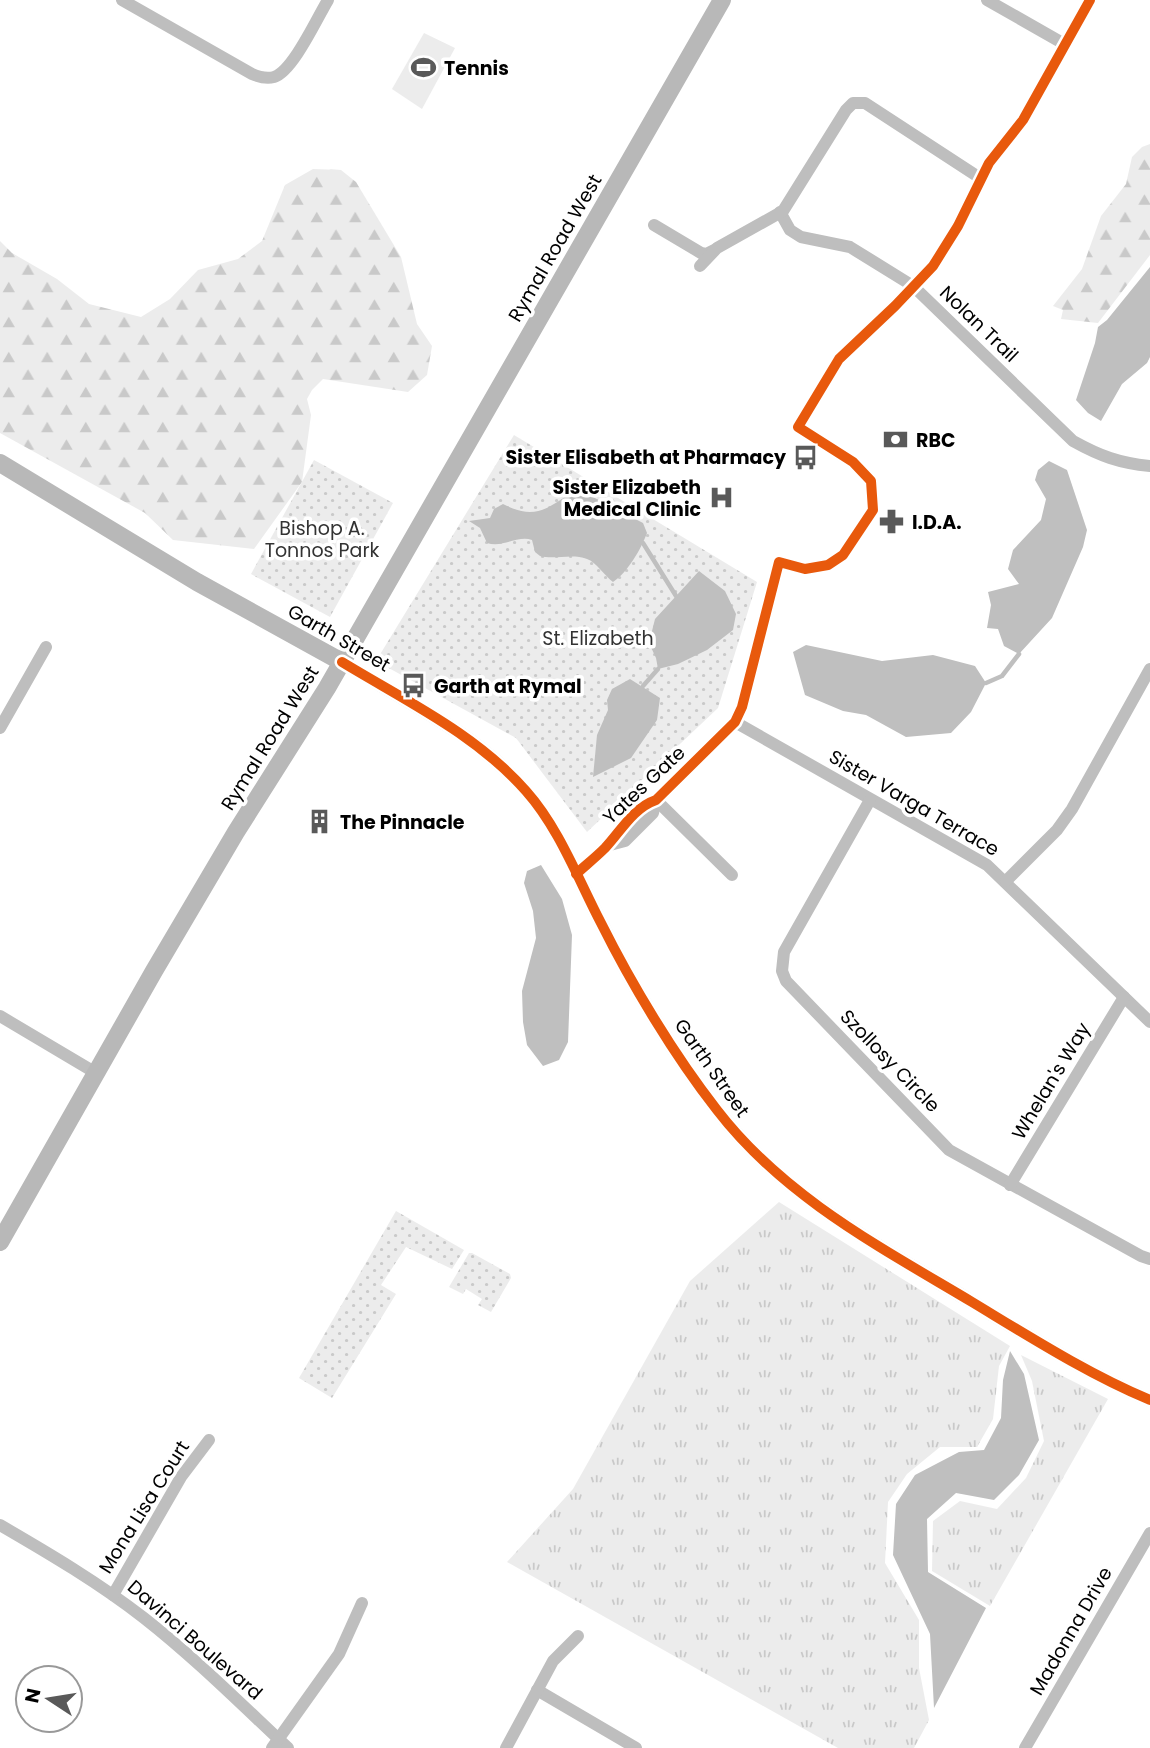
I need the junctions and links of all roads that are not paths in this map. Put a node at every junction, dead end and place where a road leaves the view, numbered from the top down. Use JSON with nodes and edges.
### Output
{"nodes":[{"id":1,"x":122,"y":0,"type":"edge"},
{"id":2,"x":328,"y":0,"type":"edge"},
{"id":3,"x":722,"y":0,"type":"edge"},
{"id":4,"x":987,"y":0,"type":"edge"},
{"id":5,"x":1090,"y":0,"type":"edge"},
{"id":6,"x":1066,"y":45,"type":"junction"},
{"id":7,"x":980,"y":178,"type":"junction"},
{"id":8,"x":780,"y":212,"type":"junction"},
{"id":9,"x":654,"y":225,"type":"dead end"},
{"id":10,"x":717,"y":248,"type":"junction"},
{"id":11,"x":700,"y":267,"type":"dead end"},
{"id":12,"x":913,"y":286,"type":"junction"},
{"id":13,"x":0,"y":463,"type":"edge"},
{"id":14,"x":1150,"y":466,"type":"edge"},
{"id":15,"x":46,"y":647,"type":"dead end"},
{"id":16,"x":342,"y":662,"type":"junction"},
{"id":17,"x":1150,"y":669,"type":"edge"},
{"id":18,"x":736,"y":722,"type":"junction"},
{"id":19,"x":0,"y":728,"type":"edge"},
{"id":20,"x":656,"y":800,"type":"junction"},
{"id":21,"x":870,"y":800,"type":"junction"},
{"id":22,"x":576,"y":874,"type":"junction"},
{"id":23,"x":733,"y":875,"type":"dead end"},
{"id":24,"x":1006,"y":881,"type":"junction"},
{"id":25,"x":1124,"y":997,"type":"junction"},
{"id":26,"x":0,"y":1016,"type":"edge"},
{"id":27,"x":1150,"y":1022,"type":"edge"},
{"id":28,"x":96,"y":1073,"type":"junction"},
{"id":29,"x":1010,"y":1185,"type":"junction"},
{"id":30,"x":0,"y":1242,"type":"edge"},
{"id":31,"x":1150,"y":1259,"type":"edge"},
{"id":32,"x":1150,"y":1400,"type":"edge"},
{"id":33,"x":209,"y":1440,"type":"dead end"},
{"id":34,"x":0,"y":1525,"type":"edge"},
{"id":35,"x":1150,"y":1533,"type":"edge"},
{"id":36,"x":113,"y":1595,"type":"junction"},
{"id":37,"x":362,"y":1603,"type":"dead end"},
{"id":38,"x":578,"y":1636,"type":"dead end"},
{"id":39,"x":537,"y":1690,"type":"junction"},
{"id":40,"x":279,"y":1745,"type":"edge"},
{"id":41,"x":506,"y":1748,"type":"edge"},
{"id":42,"x":636,"y":1748,"type":"edge"},
{"id":43,"x":1026,"y":1748,"type":"edge"}],
"edges":[{"from":1,"to":2,"type":"street"},
{"from":3,"to":16,"type":"main road","name":"Rymal Road West"},
{"from":4,"to":6,"type":"street"},
{"from":5,"to":6,"type":"street"},
{"from":6,"to":7,"type":"street"},
{"from":7,"to":8,"type":"street"},
{"from":7,"to":12,"type":"street"},
{"from":8,"to":10,"type":"street"},
{"from":8,"to":12,"type":"street","name":"Nolan Trail"},
{"from":9,"to":10,"type":"street"},
{"from":10,"to":11,"type":"street"},
{"from":12,"to":14,"type":"street","name":"Nolan Trail"},
{"from":12,"to":18,"type":"street"},
{"from":13,"to":16,"type":"main road","name":"Garth Street"},
{"from":15,"to":19,"type":"street"},
{"from":16,"to":22,"type":"street","name":"Garth Street"},
{"from":16,"to":28,"type":"main road","name":"Rymal Road West"},
{"from":17,"to":24,"type":"street"},
{"from":18,"to":20,"type":"street","name":"Yates Gate"},
{"from":18,"to":21,"type":"street","name":"Sister Varga Terrace"},
{"from":20,"to":22,"type":"street","name":"Yates Gate"},
{"from":20,"to":23,"type":"street","name":"Yates Gate"},
{"from":21,"to":24,"type":"street","name":"Sister Varga Terrace"},
{"from":21,"to":29,"type":"street","name":"Szollosy Circle"},
{"from":22,"to":32,"type":"street","name":"Garth Street"},
{"from":24,"to":25,"type":"street","name":"Sister Varga Terrace"},
{"from":25,"to":27,"type":"street","name":"Sister Varga Terrace"},
{"from":25,"to":29,"type":"street","name":"Whelan's Way"},
{"from":26,"to":28,"type":"street"},
{"from":28,"to":30,"type":"main road","name":"Rymal Road West"},
{"from":29,"to":31,"type":"street","name":"Szollosy Circle"},
{"from":33,"to":36,"type":"street","name":"Mona Lisa Court"},
{"from":34,"to":36,"type":"street","name":"Davinci Boulevard"},
{"from":35,"to":43,"type":"street","name":"Madonna Drive"},
{"from":36,"to":40,"type":"street","name":"Davinci Boulevard"},
{"from":37,"to":40,"type":"street"},
{"from":38,"to":39,"type":"street"},
{"from":39,"to":41,"type":"street"},
{"from":39,"to":42,"type":"street"}]}
